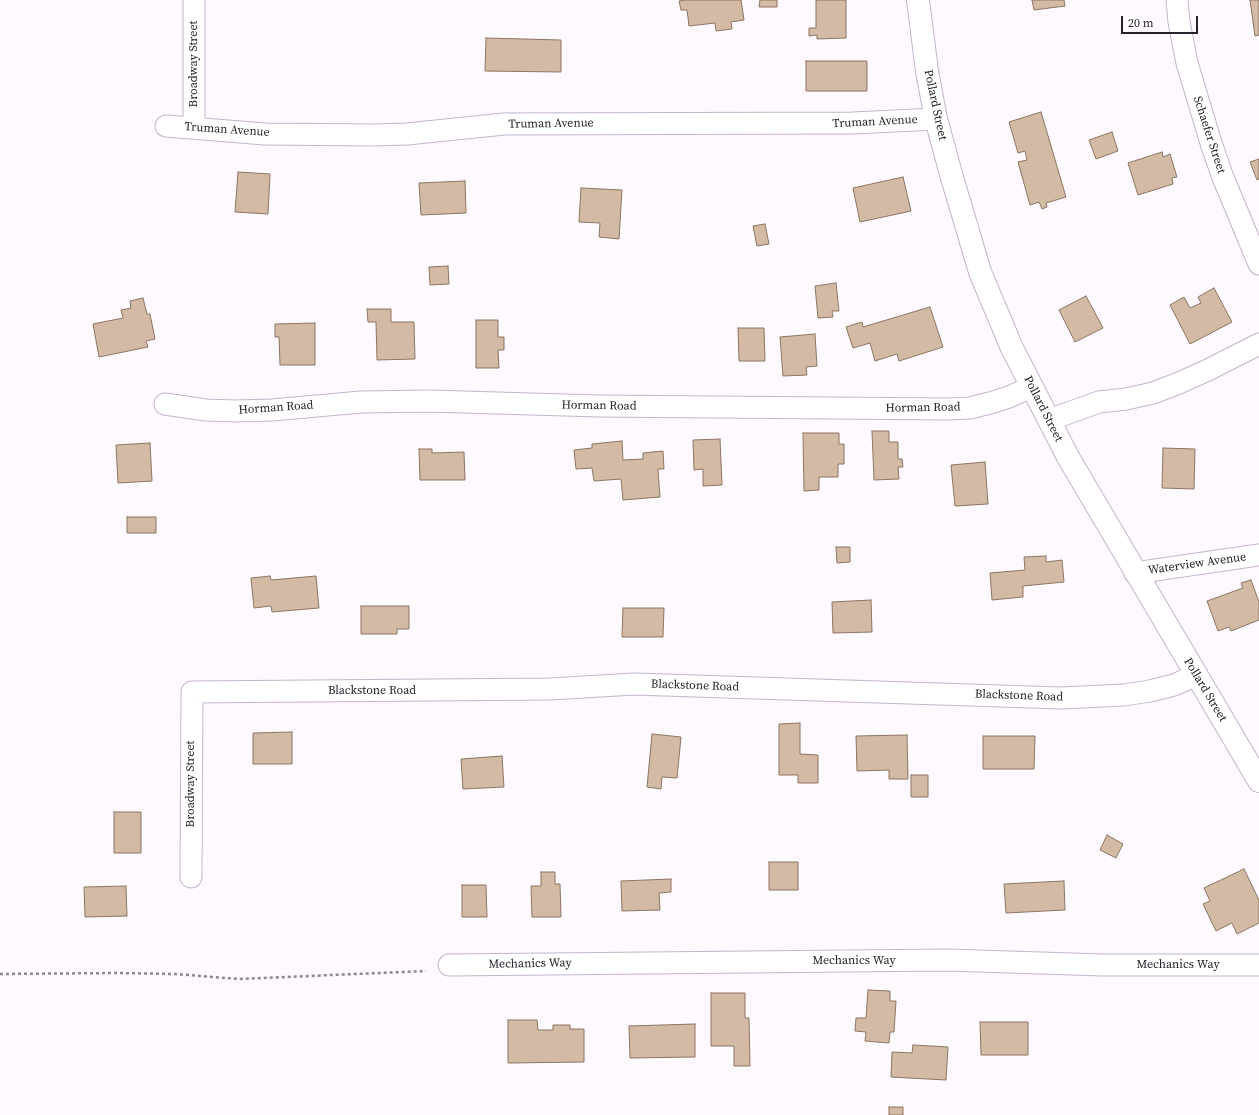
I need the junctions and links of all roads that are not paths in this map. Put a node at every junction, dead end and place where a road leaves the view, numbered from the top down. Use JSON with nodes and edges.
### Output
{"nodes":[{"id":1,"x":194,"y":0,"type":"edge"},
{"id":2,"x":918,"y":0,"type":"edge"},
{"id":3,"x":1176,"y":0,"type":"edge"},
{"id":4,"x":936,"y":119,"type":"junction"},
{"id":5,"x":166,"y":126,"type":"dead end"},
{"id":6,"x":194,"y":128,"type":"junction"},
{"id":7,"x":1259,"y":264,"type":"edge"},
{"id":8,"x":1259,"y":344,"type":"edge"},
{"id":9,"x":1031,"y":386,"type":"junction"},
{"id":10,"x":165,"y":404,"type":"dead end"},
{"id":11,"x":1049,"y":420,"type":"junction"},
{"id":12,"x":1259,"y":555,"type":"edge"},
{"id":13,"x":1135,"y":573,"type":"junction"},
{"id":14,"x":1196,"y":676,"type":"junction"},
{"id":15,"x":192,"y":692,"type":"joint"},
{"id":16,"x":1259,"y":781,"type":"edge"},
{"id":17,"x":191,"y":877,"type":"dead end"},
{"id":18,"x":449,"y":965,"type":"road end"},
{"id":19,"x":1259,"y":965,"type":"edge"}],
"edges":[{"from":1,"to":6,"type":"street","name":"Broadway Street"},
{"from":2,"to":4,"type":"street","name":"Pollard Street"},
{"from":3,"to":7,"type":"street","name":"Schaefer Street"},
{"from":4,"to":6,"type":"street","name":"Truman Avenue"},
{"from":4,"to":9,"type":"street","name":"Pollard Street"},
{"from":5,"to":6,"type":"street","name":"Truman Avenue"},
{"from":8,"to":11,"type":"street"},
{"from":9,"to":10,"type":"street","name":"Horman Road"},
{"from":9,"to":11,"type":"street","name":"Pollard Street"},
{"from":11,"to":13,"type":"street","name":"Pollard Street"},
{"from":12,"to":13,"type":"street","name":"Waterview Avenue"},
{"from":13,"to":14,"type":"street","name":"Pollard Street"},
{"from":14,"to":15,"type":"street","name":"Blackstone Road"},
{"from":14,"to":16,"type":"street","name":"Pollard Street"},
{"from":15,"to":17,"type":"street","name":"Broadway Street"},
{"from":18,"to":19,"type":"street","name":"Mechanics Way"}]}
